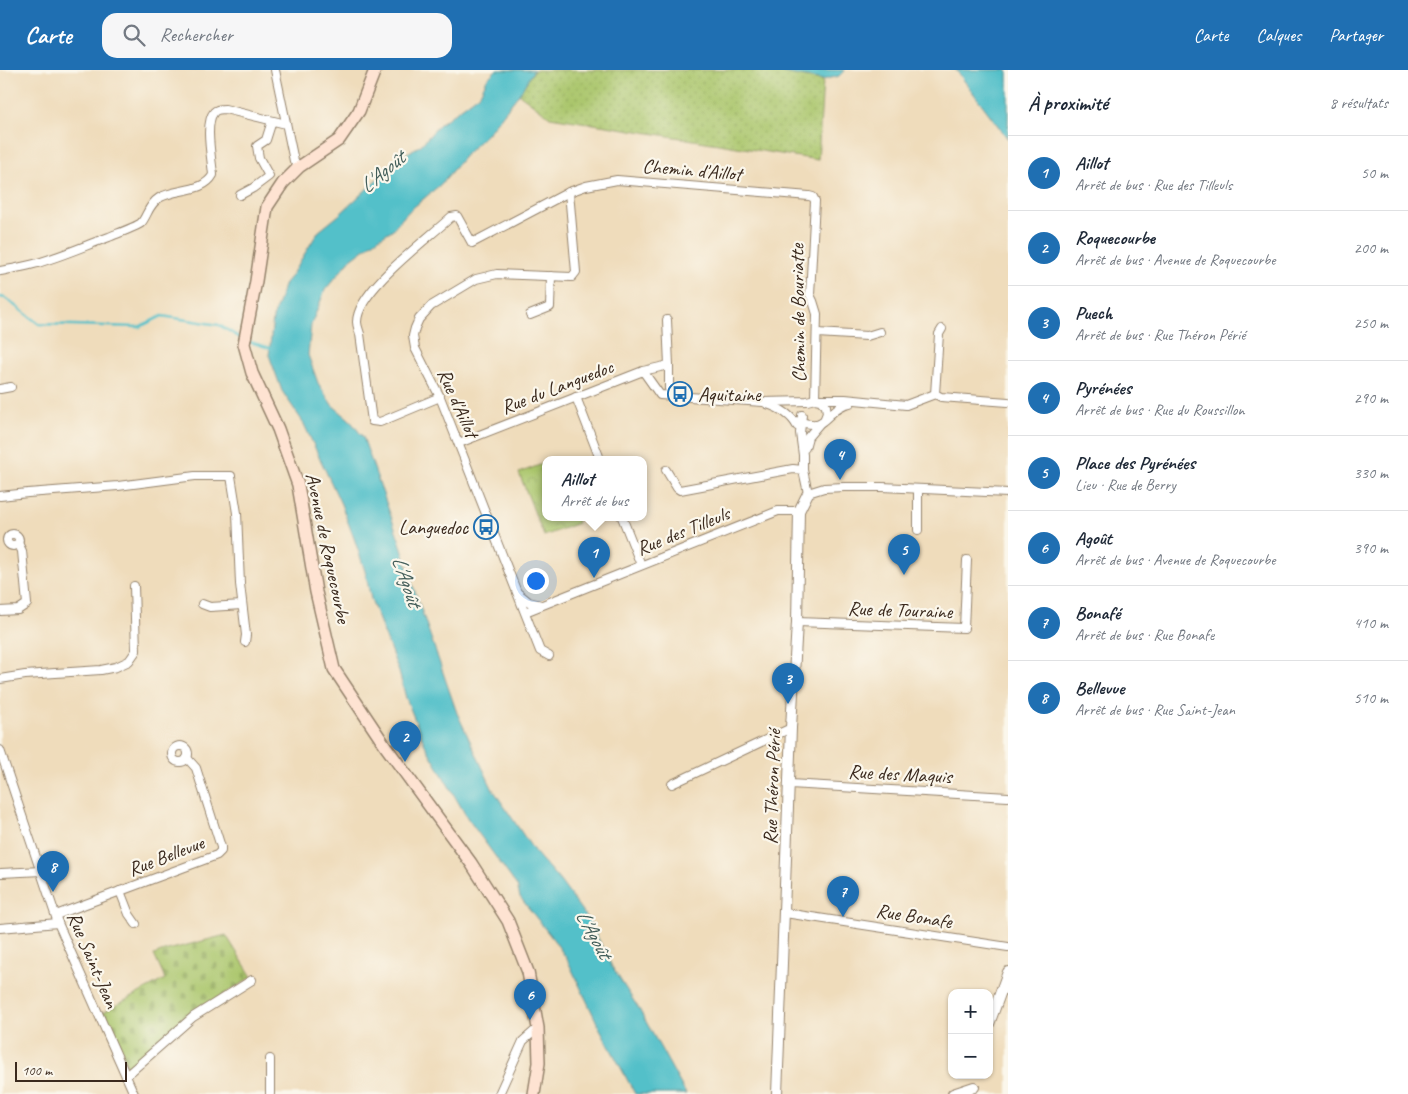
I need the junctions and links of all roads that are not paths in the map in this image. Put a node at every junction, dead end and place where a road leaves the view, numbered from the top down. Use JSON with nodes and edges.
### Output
{"nodes":[{"id":1,"x":275,"y":70,"type":"edge"},
{"id":2,"x":375,"y":70,"type":"edge"},
{"id":3,"x":272,"y":121,"type":"junction"},
{"id":4,"x":286,"y":124,"type":"junction"},
{"id":5,"x":299,"y":167,"type":"junction"},
{"id":6,"x":268,"y":176,"type":"junction"},
{"id":7,"x":283,"y":183,"type":"junction"},
{"id":8,"x":569,"y":192,"type":"junction"},
{"id":9,"x":240,"y":195,"type":"dead end"},
{"id":10,"x":813,"y":198,"type":"joint"},
{"id":11,"x":0,"y":270,"type":"edge"},
{"id":12,"x":551,"y":276,"type":"junction"},
{"id":13,"x":530,"y":315,"type":"dead end"},
{"id":14,"x":668,"y":320,"type":"dead end"},
{"id":15,"x":942,"y":329,"type":"dead end"},
{"id":16,"x":880,"y":332,"type":"dead end"},
{"id":17,"x":817,"y":334,"type":"junction"},
{"id":18,"x":669,"y":365,"type":"junction"},
{"id":19,"x":643,"y":371,"type":"junction"},
{"id":20,"x":11,"y":387,"type":"dead end"},
{"id":21,"x":0,"y":389,"type":"edge"},
{"id":22,"x":935,"y":394,"type":"junction"},
{"id":23,"x":672,"y":396,"type":"junction"},
{"id":24,"x":440,"y":397,"type":"junction"},
{"id":25,"x":576,"y":397,"type":"junction"},
{"id":26,"x":811,"y":400,"type":"junction"},
{"id":27,"x":857,"y":401,"type":"junction"},
{"id":28,"x":763,"y":402,"type":"junction"},
{"id":29,"x":1008,"y":402,"type":"edge"},
{"id":30,"x":802,"y":421,"type":"junction"},
{"id":31,"x":822,"y":421,"type":"junction"},
{"id":32,"x":459,"y":443,"type":"junction"},
{"id":33,"x":803,"y":455,"type":"junction"},
{"id":34,"x":599,"y":456,"type":"edge"},
{"id":35,"x":666,"y":470,"type":"dead end"},
{"id":36,"x":803,"y":470,"type":"junction"},
{"id":37,"x":918,"y":489,"type":"junction"},
{"id":38,"x":808,"y":493,"type":"junction"},
{"id":39,"x":1008,"y":493,"type":"edge"},
{"id":40,"x":0,"y":496,"type":"edge"},
{"id":41,"x":799,"y":511,"type":"junction"},
{"id":42,"x":624,"y":521,"type":"edge"},
{"id":43,"x":918,"y":530,"type":"dead end"},
{"id":44,"x":18,"y":543,"type":"dead end"},
{"id":45,"x":967,"y":560,"type":"dead end"},
{"id":46,"x":641,"y":565,"type":"junction"},
{"id":47,"x":134,"y":586,"type":"dead end"},
{"id":48,"x":517,"y":592,"type":"junction"},
{"id":49,"x":202,"y":604,"type":"dead end"},
{"id":50,"x":242,"y":605,"type":"junction"},
{"id":51,"x":541,"y":605,"type":"junction"},
{"id":52,"x":0,"y":611,"type":"edge"},
{"id":53,"x":525,"y":612,"type":"junction"},
{"id":54,"x":797,"y":622,"type":"junction"},
{"id":55,"x":245,"y":642,"type":"dead end"},
{"id":56,"x":549,"y":656,"type":"dead end"},
{"id":57,"x":0,"y":679,"type":"edge"},
{"id":58,"x":791,"y":728,"type":"junction"},
{"id":59,"x":0,"y":750,"type":"edge"},
{"id":60,"x":188,"y":758,"type":"dead end"},
{"id":61,"x":672,"y":784,"type":"dead end"},
{"id":62,"x":790,"y":784,"type":"junction"},
{"id":63,"x":1008,"y":797,"type":"edge"},
{"id":64,"x":42,"y":871,"type":"junction"},
{"id":65,"x":1,"y":873,"type":"edge"},
{"id":66,"x":120,"y":891,"type":"junction"},
{"id":67,"x":785,"y":913,"type":"junction"},
{"id":68,"x":57,"y":919,"type":"junction"},
{"id":69,"x":136,"y":924,"type":"dead end"},
{"id":70,"x":0,"y":928,"type":"edge"},
{"id":71,"x":1008,"y":947,"type":"edge"},
{"id":72,"x":1008,"y":972,"type":"edge"},
{"id":73,"x":252,"y":980,"type":"dead end"},
{"id":74,"x":993,"y":1013,"type":"edge"},
{"id":75,"x":538,"y":1028,"type":"junction"},
{"id":76,"x":270,"y":1059,"type":"dead end"},
{"id":77,"x":126,"y":1076,"type":"junction"},
{"id":78,"x":974,"y":1090,"type":"edge"},
{"id":79,"x":134,"y":1094,"type":"edge"},
{"id":80,"x":270,"y":1094,"type":"edge"},
{"id":81,"x":499,"y":1094,"type":"edge"},
{"id":82,"x":534,"y":1094,"type":"edge"},
{"id":83,"x":778,"y":1094,"type":"edge"},
{"id":84,"x":957,"y":1094,"type":"edge"}],
"edges":[{"from":1,"to":4,"type":"street"},
{"from":2,"to":5,"type":"main road","name":"Avenue de Roquecourbe"},
{"from":3,"to":4,"type":"street"},
{"from":3,"to":6,"type":"street"},
{"from":3,"to":11,"type":"street"},
{"from":4,"to":5,"type":"street"},
{"from":5,"to":7,"type":"main road","name":"Avenue de Roquecourbe"},
{"from":6,"to":7,"type":"street"},
{"from":6,"to":9,"type":"street"},
{"from":7,"to":75,"type":"main road","name":"Avenue de Roquecourbe"},
{"from":8,"to":10,"type":"street","name":"Chemin d'Aillot"},
{"from":8,"to":12,"type":"street","name":"Rue d'Aillot"},
{"from":8,"to":24,"type":"street","name":"Chemin d'Aillot"},
{"from":10,"to":17,"type":"street","name":"Chemin de Bouriatte"},
{"from":12,"to":13,"type":"street"},
{"from":12,"to":24,"type":"street","name":"Rue d'Aillot"},
{"from":14,"to":18,"type":"street"},
{"from":15,"to":22,"type":"street"},
{"from":16,"to":17,"type":"street"},
{"from":17,"to":26,"type":"street","name":"Chemin de Bouriatte"},
{"from":18,"to":19,"type":"street","name":"Rue du Languedoc"},
{"from":18,"to":23,"type":"street"},
{"from":19,"to":23,"type":"street"},
{"from":19,"to":25,"type":"street","name":"Rue du Languedoc"},
{"from":20,"to":21,"type":"street"},
{"from":22,"to":27,"type":"street"},
{"from":22,"to":29,"type":"street"},
{"from":23,"to":28,"type":"street"},
{"from":24,"to":32,"type":"street","name":"Rue d'Aillot"},
{"from":25,"to":32,"type":"street","name":"Rue du Languedoc"},
{"from":25,"to":34,"type":"street"},
{"from":26,"to":27,"type":"street"},
{"from":26,"to":28,"type":"street"},
{"from":26,"to":30,"type":"street"},
{"from":26,"to":31,"type":"street"},
{"from":27,"to":31,"type":"street"},
{"from":28,"to":30,"type":"street"},
{"from":30,"to":31,"type":"street"},
{"from":30,"to":33,"type":"street"},
{"from":31,"to":33,"type":"street"},
{"from":32,"to":48,"type":"street","name":"Rue d'Aillot"},
{"from":33,"to":36,"type":"street"},
{"from":35,"to":36,"type":"street"},
{"from":36,"to":38,"type":"street"},
{"from":37,"to":38,"type":"street"},
{"from":37,"to":39,"type":"street"},
{"from":37,"to":43,"type":"street"},
{"from":38,"to":41,"type":"street","name":"Rue Théron Périé"},
{"from":40,"to":50,"type":"street"},
{"from":41,"to":46,"type":"street","name":"Rue des Tilleuls"},
{"from":41,"to":54,"type":"street","name":"Rue Théron Périé"},
{"from":42,"to":46,"type":"street"},
{"from":44,"to":52,"type":"street"},
{"from":45,"to":54,"type":"street","name":"Rue de Touraine"},
{"from":46,"to":51,"type":"street","name":"Rue des Tilleuls"},
{"from":47,"to":57,"type":"street"},
{"from":48,"to":51,"type":"street"},
{"from":48,"to":53,"type":"street","name":"Rue d'Aillot"},
{"from":49,"to":50,"type":"street"},
{"from":50,"to":55,"type":"street"},
{"from":51,"to":53,"type":"street","name":"Rue des Tilleuls"},
{"from":53,"to":56,"type":"street","name":"Rue d'Aillot"},
{"from":54,"to":58,"type":"street","name":"Rue Théron Périé"},
{"from":58,"to":61,"type":"street"},
{"from":58,"to":62,"type":"street","name":"Rue Théron Périé"},
{"from":59,"to":64,"type":"street","name":"Rue Saint-Jean"},
{"from":60,"to":66,"type":"street","name":"Rue Bellevue"},
{"from":62,"to":63,"type":"street","name":"Rue des Maquis"},
{"from":62,"to":67,"type":"street","name":"Rue Théron Périé"},
{"from":64,"to":65,"type":"street"},
{"from":64,"to":68,"type":"street","name":"Rue Saint-Jean"},
{"from":66,"to":68,"type":"street","name":"Rue Bellevue"},
{"from":66,"to":69,"type":"street"},
{"from":67,"to":71,"type":"street","name":"Rue Bonafe"},
{"from":67,"to":83,"type":"street","name":"Rue Théron Périé"},
{"from":68,"to":70,"type":"street","name":"Rue Bellevue"},
{"from":68,"to":77,"type":"street","name":"Rue Saint-Jean"},
{"from":72,"to":74,"type":"street"},
{"from":73,"to":77,"type":"street"},
{"from":75,"to":81,"type":"street"},
{"from":75,"to":82,"type":"main road","name":"Avenue de Roquecourbe"},
{"from":76,"to":80,"type":"street"},
{"from":77,"to":79,"type":"street","name":"Rue Saint-Jean"},
{"from":78,"to":84,"type":"street"}]}
